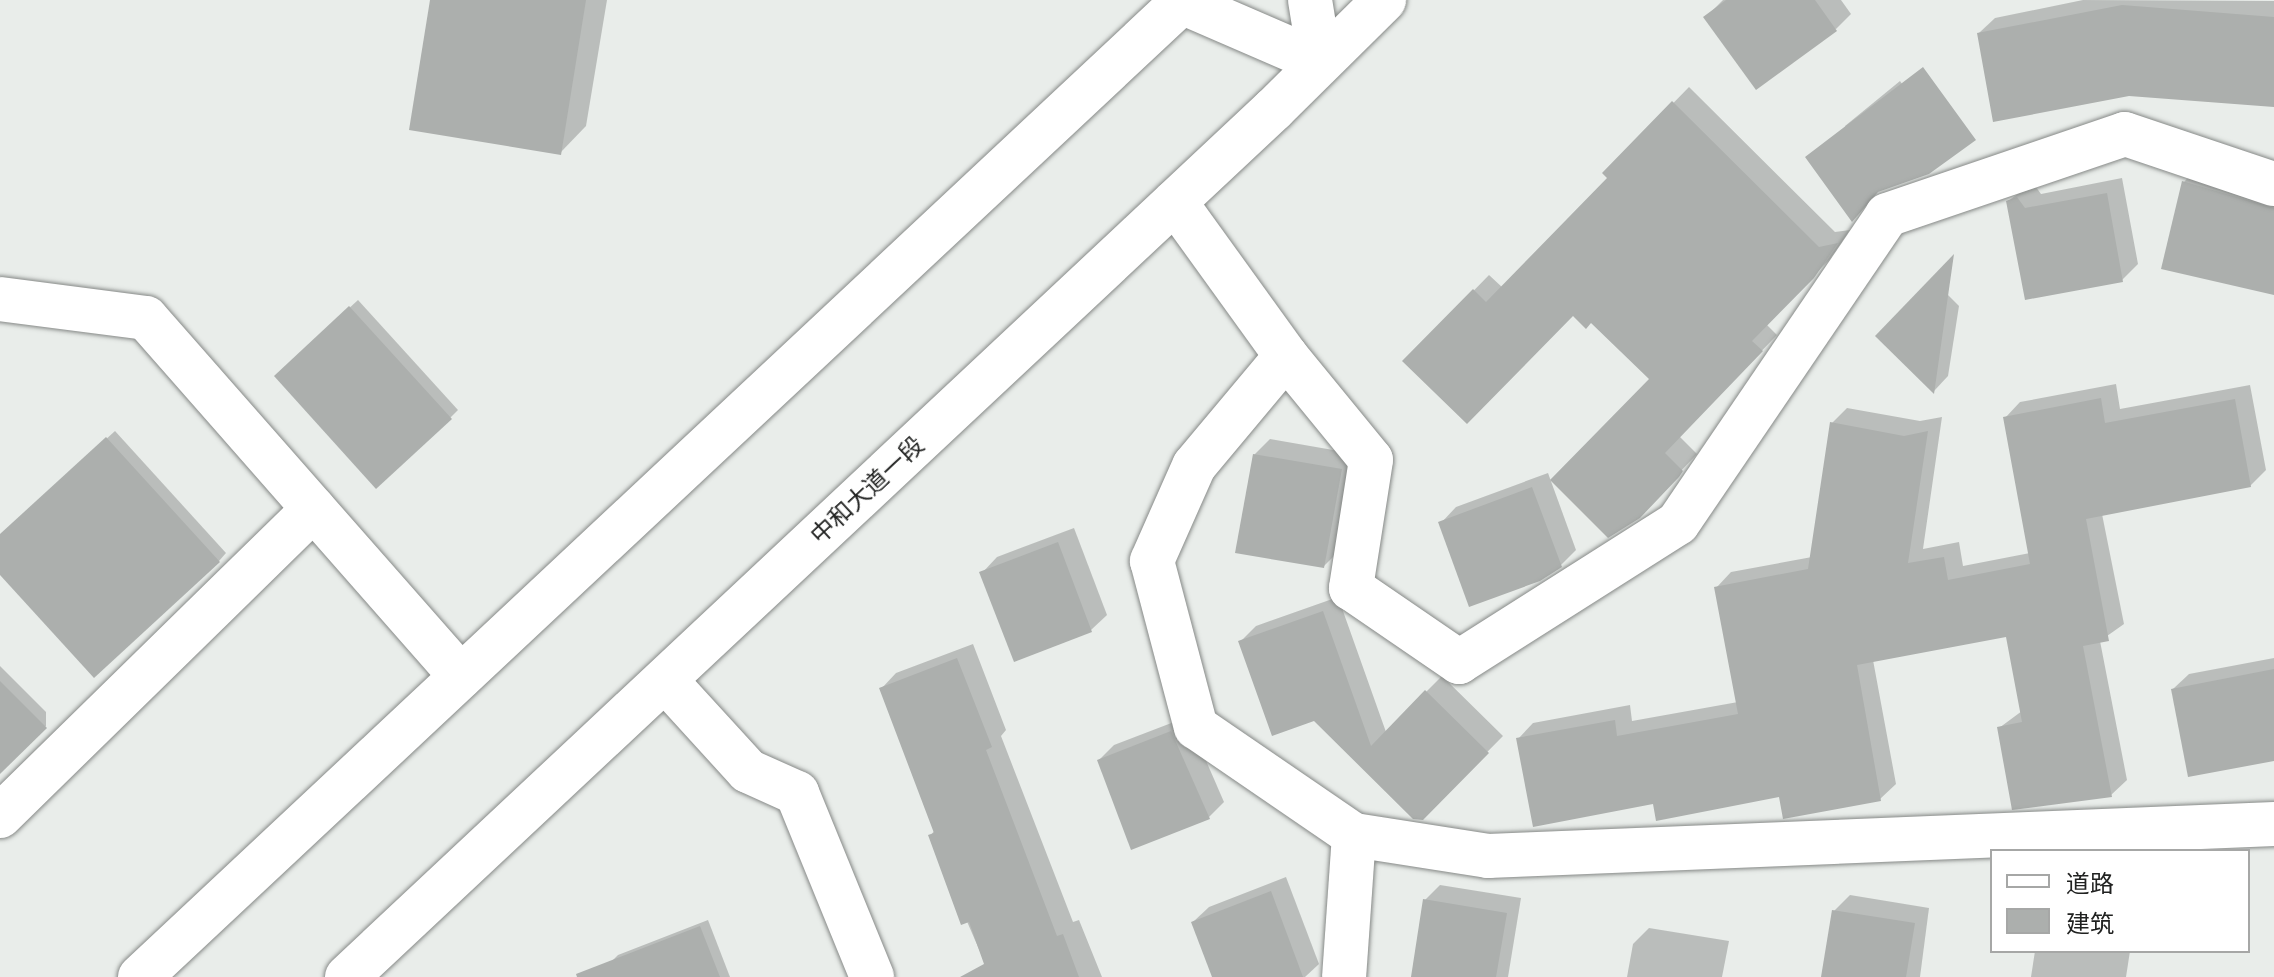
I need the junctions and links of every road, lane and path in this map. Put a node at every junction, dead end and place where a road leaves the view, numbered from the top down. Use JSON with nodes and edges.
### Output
{"nodes":[{"id":1,"x":1310,"y":0,"type":"edge"},
{"id":2,"x":1384,"y":0,"type":"edge"},
{"id":3,"x":1180,"y":2,"type":"edge"},
{"id":4,"x":1320,"y":62,"type":"junction"},
{"id":5,"x":2274,"y":184,"type":"edge"},
{"id":6,"x":1175,"y":202,"type":"junction"},
{"id":7,"x":0,"y":299,"type":"edge"},
{"id":8,"x":1286,"y":356,"type":"junction"},
{"id":9,"x":314,"y":509,"type":"junction"},
{"id":10,"x":461,"y":676,"type":"junction"},
{"id":11,"x":665,"y":680,"type":"junction"},
{"id":12,"x":0,"y":816,"type":"edge"},
{"id":13,"x":2274,"y":824,"type":"edge"},
{"id":14,"x":1354,"y":835,"type":"junction"},
{"id":15,"x":140,"y":977,"type":"edge"},
{"id":16,"x":347,"y":977,"type":"edge"},
{"id":17,"x":872,"y":977,"type":"edge"},
{"id":18,"x":1344,"y":977,"type":"edge"}],
"edges":[{"from":1,"to":4,"type":"street"},
{"from":2,"to":4,"type":"street","name":"中和大道一段"},
{"from":3,"to":4,"type":"street"},
{"from":3,"to":10,"type":"street"},
{"from":4,"to":6,"type":"street","name":"中和大道一段"},
{"from":5,"to":8,"type":"street"},
{"from":6,"to":8,"type":"street"},
{"from":6,"to":11,"type":"street","name":"中和大道一段"},
{"from":7,"to":9,"type":"street"},
{"from":8,"to":14,"type":"street"},
{"from":9,"to":10,"type":"street"},
{"from":9,"to":12,"type":"street"},
{"from":10,"to":15,"type":"street"},
{"from":11,"to":16,"type":"street","name":"中和大道一段"},
{"from":11,"to":17,"type":"street"},
{"from":13,"to":14,"type":"street"},
{"from":14,"to":18,"type":"street"}]}
